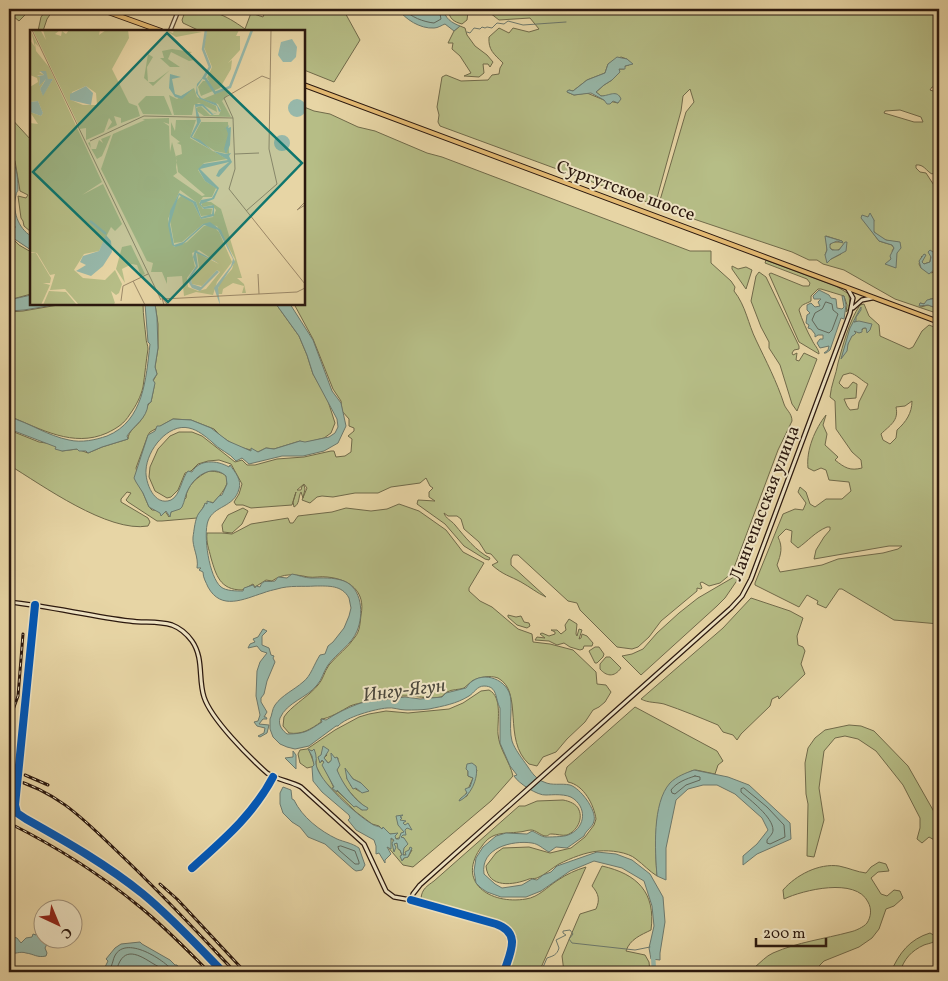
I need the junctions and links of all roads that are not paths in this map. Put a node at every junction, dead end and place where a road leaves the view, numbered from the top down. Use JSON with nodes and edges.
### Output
{"nodes":[{"id":1,"x":100,"y":9,"type":"edge"},
{"id":2,"x":179,"y":9,"type":"edge"},
{"id":3,"x":158,"y":30,"type":"edge"},
{"id":4,"x":170,"y":30,"type":"edge"},
{"id":5,"x":305,"y":85,"type":"edge"},
{"id":6,"x":834,"y":282,"type":"junction"},
{"id":7,"x":859,"y":292,"type":"junction"},
{"id":8,"x":876,"y":299,"type":"junction"},
{"id":9,"x":858,"y":303,"type":"junction"},
{"id":10,"x":852,"y":306,"type":"junction"},
{"id":11,"x":850,"y":313,"type":"junction"},
{"id":12,"x":939,"y":322,"type":"edge"},
{"id":13,"x":9,"y":602,"type":"edge"},
{"id":14,"x":35,"y":605,"type":"junction"},
{"id":15,"x":273,"y":777,"type":"junction"},
{"id":16,"x":192,"y":868,"type":"dead end"},
{"id":17,"x":411,"y":900,"type":"junction"},
{"id":18,"x":223,"y":972,"type":"edge"},
{"id":19,"x":504,"y":972,"type":"edge"}],
"edges":[{"from":1,"to":3,"type":"main road"},
{"from":2,"to":4,"type":"street"},
{"from":5,"to":6,"type":"main road","name":"Сургутское шоссе"},
{"from":6,"to":7,"type":"main road","name":"Сургутское шоссе"},
{"from":6,"to":10,"type":"main road"},
{"from":7,"to":8,"type":"main road","name":"Сургутское шоссе"},
{"from":7,"to":9,"type":"main road"},
{"from":7,"to":10,"type":"main road"},
{"from":8,"to":9,"type":"main road"},
{"from":8,"to":12,"type":"main road","name":"Сургутское шоссе"},
{"from":9,"to":11,"type":"main road"},
{"from":10,"to":11,"type":"main road"},
{"from":11,"to":17,"type":"main road","name":"Лангепасская улица"},
{"from":13,"to":14,"type":"main road"},
{"from":14,"to":15,"type":"main road"},
{"from":14,"to":18,"type":"street"},
{"from":15,"to":16,"type":"street"},
{"from":15,"to":17,"type":"main road"},
{"from":17,"to":19,"type":"street"}]}
